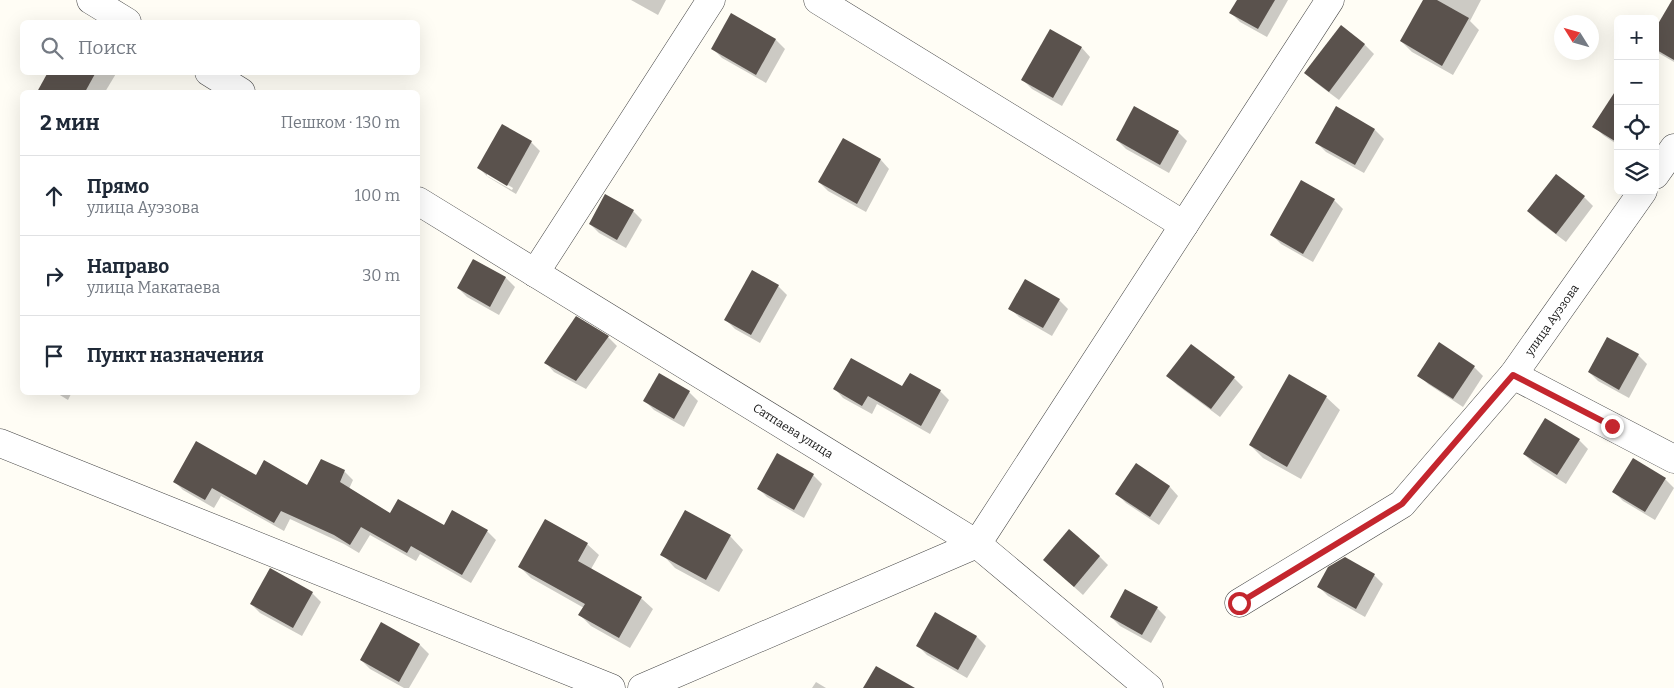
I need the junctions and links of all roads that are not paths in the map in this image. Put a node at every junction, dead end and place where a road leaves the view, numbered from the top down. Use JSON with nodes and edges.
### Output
{"nodes":[{"id":1,"x":91,"y":0,"type":"edge"},
{"id":2,"x":711,"y":0,"type":"edge"},
{"id":3,"x":818,"y":0,"type":"edge"},
{"id":4,"x":1330,"y":0,"type":"edge"},
{"id":5,"x":124,"y":20,"type":"edge"},
{"id":6,"x":214,"y":75,"type":"edge"},
{"id":7,"x":238,"y":90,"type":"edge"},
{"id":8,"x":1674,"y":148,"type":"edge"},
{"id":9,"x":1659,"y":169,"type":"edge"},
{"id":10,"x":1640,"y":195,"type":"edge"},
{"id":11,"x":420,"y":202,"type":"edge"},
{"id":12,"x":1184,"y":225,"type":"junction"},
{"id":13,"x":535,"y":273,"type":"junction"},
{"id":14,"x":1513,"y":375,"type":"junction"},
{"id":15,"x":0,"y":443,"type":"edge"},
{"id":16,"x":1674,"y":459,"type":"edge"},
{"id":17,"x":976,"y":544,"type":"junction"},
{"id":18,"x":1239,"y":603,"type":"dead end"},
{"id":19,"x":611,"y":688,"type":"edge"},
{"id":20,"x":642,"y":688,"type":"edge"},
{"id":21,"x":1148,"y":688,"type":"edge"}],
"edges":[{"from":1,"to":5,"type":"street"},
{"from":2,"to":13,"type":"street"},
{"from":3,"to":12,"type":"street"},
{"from":4,"to":12,"type":"street"},
{"from":6,"to":7,"type":"street"},
{"from":8,"to":9,"type":"street"},
{"from":10,"to":14,"type":"street","name":"улица Ауэзова"},
{"from":11,"to":13,"type":"street","name":"Сатпаева улица"},
{"from":12,"to":17,"type":"street"},
{"from":13,"to":17,"type":"street","name":"Сатпаева улица"},
{"from":14,"to":16,"type":"street"},
{"from":14,"to":18,"type":"street","name":"улица Ауэзова"},
{"from":15,"to":19,"type":"street"},
{"from":17,"to":20,"type":"street"},
{"from":17,"to":21,"type":"street","name":"Сатпаева улица"}]}
